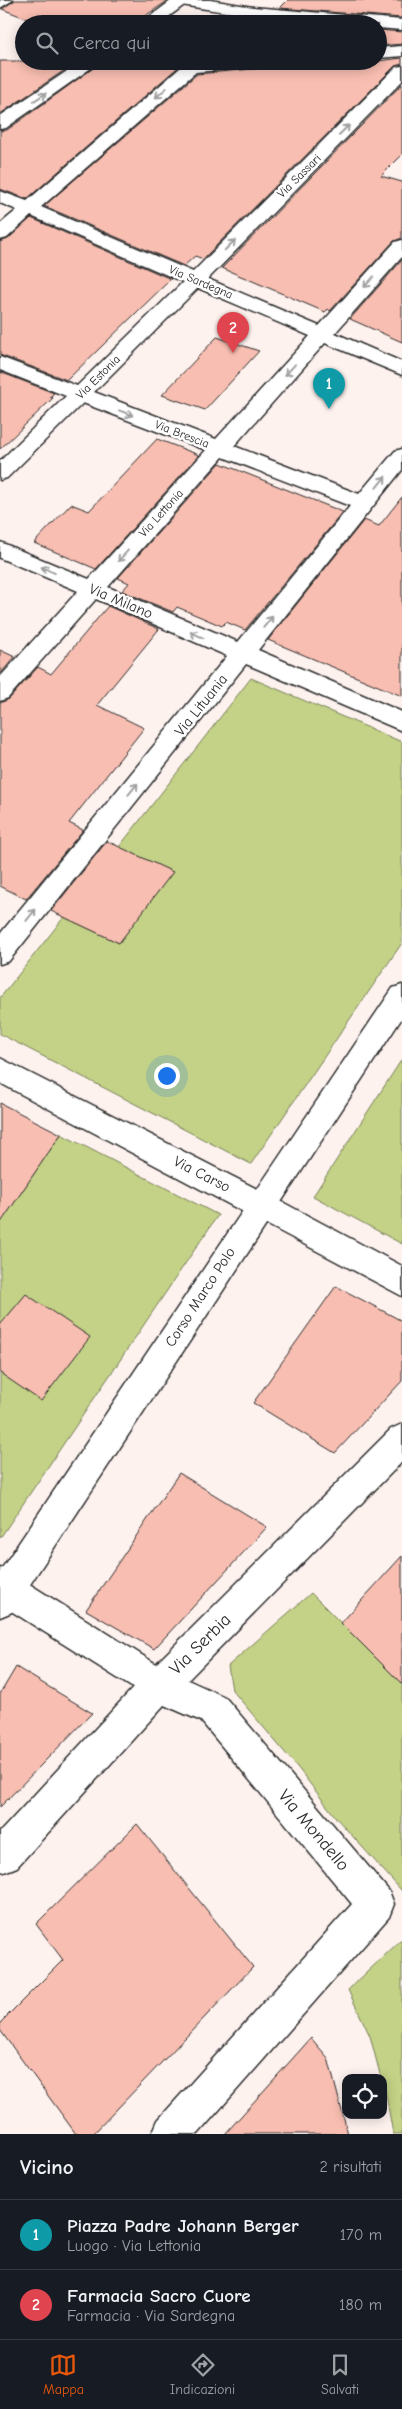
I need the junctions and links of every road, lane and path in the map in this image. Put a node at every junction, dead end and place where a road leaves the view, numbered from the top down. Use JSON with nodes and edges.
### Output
{"nodes":[{"id":1,"x":5,"y":0,"type":"edge"},
{"id":2,"x":182,"y":0,"type":"edge"},
{"id":3,"x":0,"y":3,"type":"edge"},
{"id":4,"x":253,"y":12,"type":"junction"},
{"id":5,"x":161,"y":15,"type":"edge"},
{"id":6,"x":250,"y":15,"type":"edge"},
{"id":7,"x":287,"y":15,"type":"edge"},
{"id":8,"x":387,"y":24,"type":"edge"},
{"id":9,"x":402,"y":25,"type":"edge"},
{"id":10,"x":402,"y":51,"type":"edge"},
{"id":11,"x":387,"y":52,"type":"edge"},
{"id":12,"x":80,"y":70,"type":"edge"},
{"id":13,"x":187,"y":70,"type":"edge"},
{"id":14,"x":402,"y":71,"type":"edge"},
{"id":15,"x":0,"y":124,"type":"edge"},
{"id":16,"x":0,"y":196,"type":"edge"},
{"id":17,"x":29,"y":209,"type":"junction"},
{"id":18,"x":0,"y":234,"type":"edge"},
{"id":19,"x":402,"y":246,"type":"edge"},
{"id":20,"x":196,"y":280,"type":"junction"},
{"id":21,"x":323,"y":334,"type":"junction"},
{"id":22,"x":0,"y":363,"type":"edge"},
{"id":23,"x":402,"y":369,"type":"edge"},
{"id":24,"x":81,"y":395,"type":"junction"},
{"id":25,"x":219,"y":448,"type":"junction"},
{"id":26,"x":402,"y":456,"type":"edge"},
{"id":27,"x":0,"y":473,"type":"edge"},
{"id":28,"x":364,"y":504,"type":"junction"},
{"id":29,"x":0,"y":549,"type":"edge"},
{"id":30,"x":93,"y":589,"type":"junction"},
{"id":31,"x":242,"y":654,"type":"junction"},
{"id":32,"x":0,"y":692,"type":"edge"},
{"id":33,"x":402,"y":722,"type":"edge"},
{"id":34,"x":0,"y":953,"type":"edge"},
{"id":35,"x":402,"y":996,"type":"edge"},
{"id":36,"x":0,"y":1070,"type":"edge"},
{"id":37,"x":261,"y":1205,"type":"junction"},
{"id":38,"x":402,"y":1282,"type":"edge"},
{"id":39,"x":402,"y":1440,"type":"edge"},
{"id":40,"x":2,"y":1591,"type":"edge"},
{"id":41,"x":159,"y":1685,"type":"junction"},
{"id":42,"x":4,"y":1854,"type":"dead end"},
{"id":43,"x":172,"y":2134,"type":"edge"}],
"edges":[{"from":1,"to":3,"type":"street"},
{"from":2,"to":4,"type":"street"},
{"from":2,"to":5,"type":"street"},
{"from":4,"to":6,"type":"street"},
{"from":4,"to":7,"type":"street"},
{"from":8,"to":9,"type":"street"},
{"from":10,"to":11,"type":"street"},
{"from":15,"to":12,"type":"street","one_way":true},
{"from":13,"to":17,"type":"street","one_way":true},
{"from":20,"to":14,"type":"street","name":"Via Sassari","one_way":true},
{"from":16,"to":17,"type":"street","name":"Via Sardegna"},
{"from":17,"to":18,"type":"street"},
{"from":17,"to":20,"type":"street","name":"Via Sardegna"},
{"from":19,"to":21,"type":"street","name":"Via Lettonia","one_way":true},
{"from":20,"to":21,"type":"street","name":"Via Sardegna"},
{"from":20,"to":24,"type":"street","name":"Via Estonia"},
{"from":21,"to":23,"type":"street","name":"Via Sardegna"},
{"from":21,"to":25,"type":"street","name":"Via Lettonia","one_way":true},
{"from":22,"to":24,"type":"street","name":"Via Brescia"},
{"from":24,"to":25,"type":"street","name":"Via Brescia","one_way":true},
{"from":24,"to":27,"type":"street","name":"Via Estonia"},
{"from":25,"to":28,"type":"street","name":"Via Brescia"},
{"from":25,"to":30,"type":"street","name":"Via Lettonia","one_way":true},
{"from":28,"to":26,"type":"street","name":"Via Lituania","one_way":true},
{"from":31,"to":28,"type":"street","name":"Via Lituania","one_way":true},
{"from":30,"to":29,"type":"street","name":"Via Milano","one_way":true},
{"from":31,"to":30,"type":"street","name":"Via Milano","one_way":true},
{"from":30,"to":32,"type":"street","name":"Via Lettonia"},
{"from":31,"to":33,"type":"street","name":"Via Milano"},
{"from":34,"to":31,"type":"street","name":"Via Lituania","one_way":true},
{"from":35,"to":37,"type":"street","name":"Corso Marco Polo"},
{"from":36,"to":37,"type":"street","name":"Via Carso"},
{"from":37,"to":38,"type":"street","name":"Via Carso"},
{"from":37,"to":40,"type":"street","name":"Corso Marco Polo"},
{"from":39,"to":41,"type":"street","name":"Via Serbia"},
{"from":40,"to":41,"type":"street","name":"Via Mondello"},
{"from":41,"to":42,"type":"street","name":"Via Serbia"},
{"from":41,"to":43,"type":"street","name":"Via Mondello"}]}
